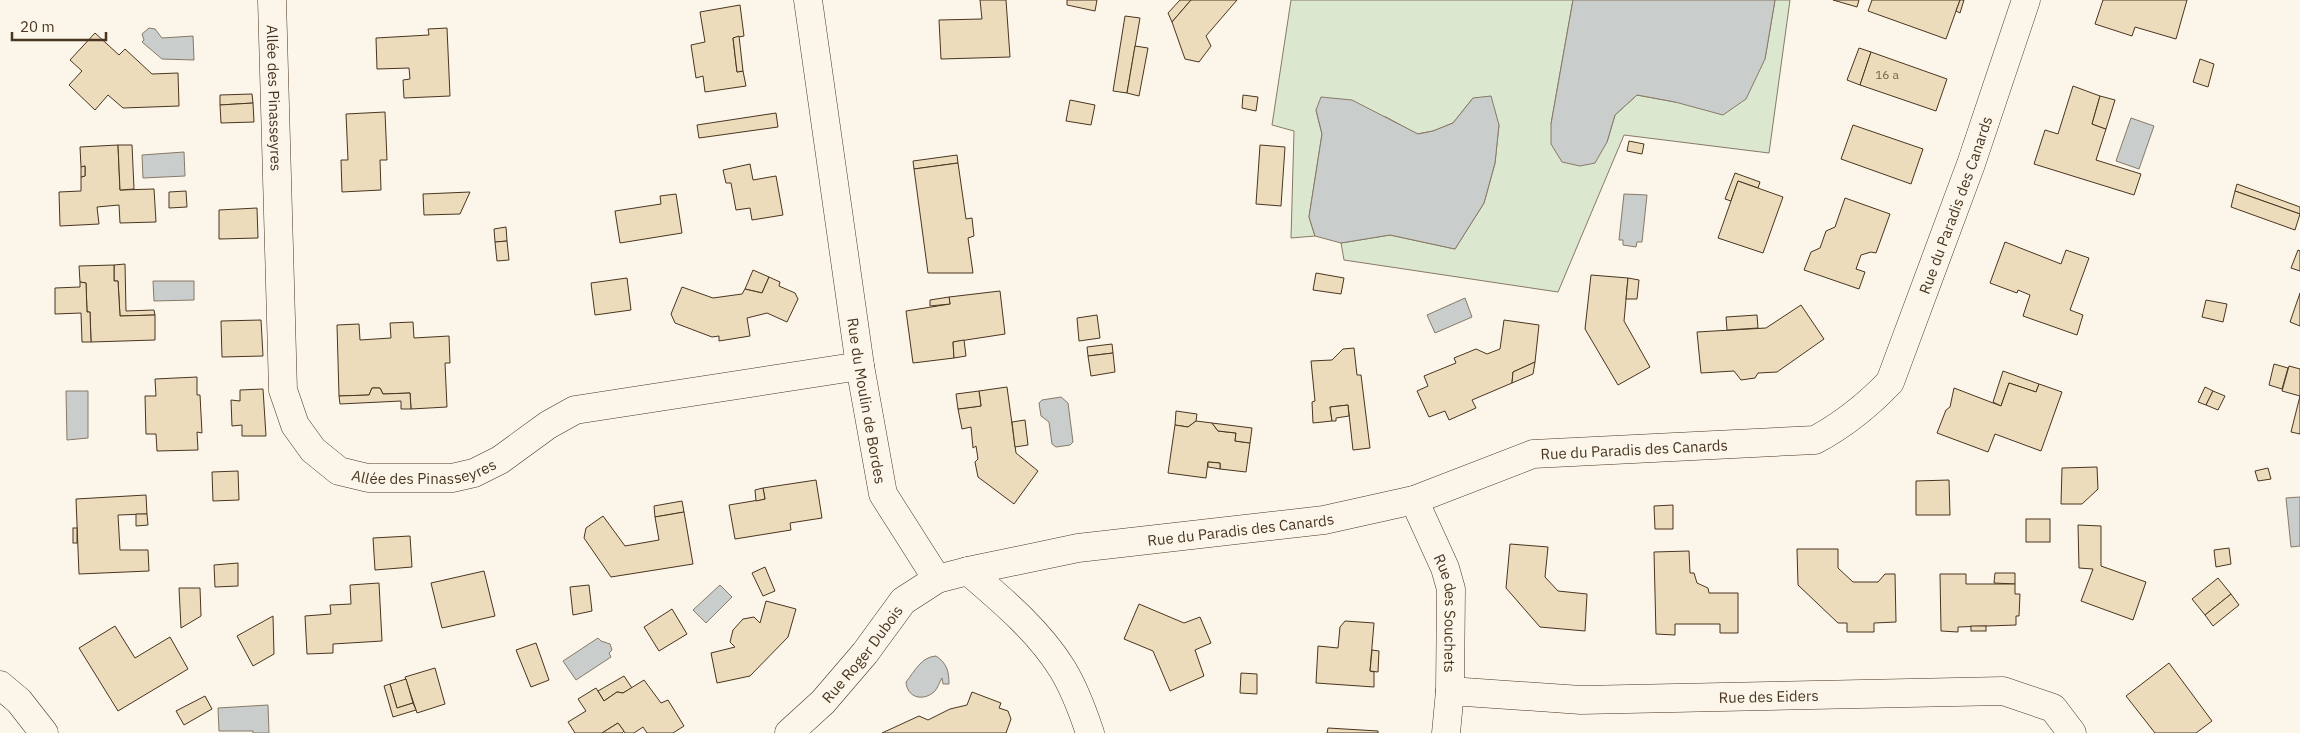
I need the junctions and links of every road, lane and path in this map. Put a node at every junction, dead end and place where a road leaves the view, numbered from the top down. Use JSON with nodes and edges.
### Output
{"nodes":[{"id":1,"x":272,"y":0,"type":"edge"},
{"id":2,"x":808,"y":0,"type":"edge"},
{"id":3,"x":2026,"y":0,"type":"edge"},
{"id":4,"x":860,"y":366,"type":"junction"},
{"id":5,"x":1414,"y":500,"type":"junction"},
{"id":6,"x":968,"y":571,"type":"junction"},
{"id":7,"x":936,"y":579,"type":"junction"},
{"id":8,"x":0,"y":685,"type":"edge"},
{"id":9,"x":1450,"y":691,"type":"junction"},
{"id":10,"x":44,"y":733,"type":"edge"},
{"id":11,"x":790,"y":733,"type":"edge"},
{"id":12,"x":1090,"y":733,"type":"edge"},
{"id":13,"x":1446,"y":733,"type":"edge"},
{"id":14,"x":2072,"y":733,"type":"edge"}],
"edges":[{"from":1,"to":4,"type":"street","name":"Allée des Pinasseyres"},
{"from":2,"to":4,"type":"street","name":"Rue du Moulin de Bordes"},
{"from":3,"to":5,"type":"street","name":"Rue du Paradis des Canards"},
{"from":4,"to":7,"type":"street","name":"Rue du Moulin de Bordes"},
{"from":5,"to":6,"type":"street","name":"Rue du Paradis des Canards"},
{"from":5,"to":9,"type":"street","name":"Rue des Souchets"},
{"from":6,"to":7,"type":"street"},
{"from":6,"to":12,"type":"street"},
{"from":7,"to":11,"type":"street","name":"Rue Roger Dubois"},
{"from":8,"to":10,"type":"street"},
{"from":9,"to":13,"type":"street","name":"Rue des Souchets"},
{"from":9,"to":14,"type":"street","name":"Rue des Eiders"}]}
